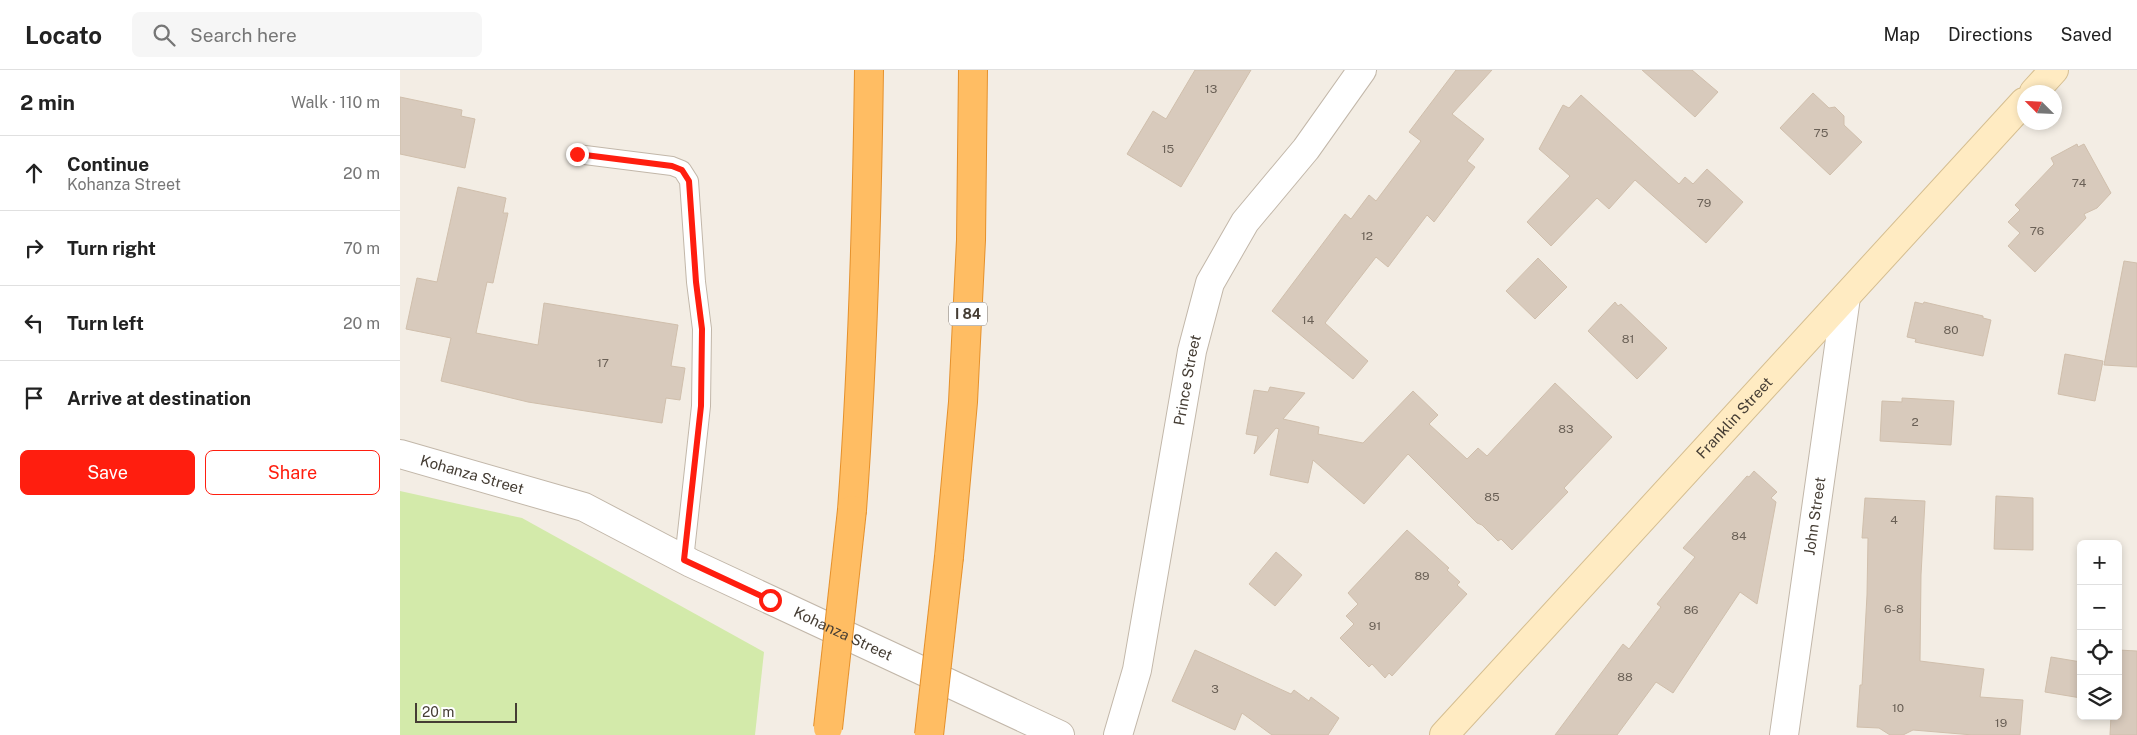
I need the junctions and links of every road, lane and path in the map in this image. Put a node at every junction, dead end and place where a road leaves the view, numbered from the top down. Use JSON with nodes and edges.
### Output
{"nodes":[{"id":1,"x":869,"y":70,"type":"edge"},
{"id":2,"x":973,"y":70,"type":"edge"},
{"id":3,"x":1362,"y":70,"type":"edge"},
{"id":4,"x":2054,"y":70,"type":"edge"},
{"id":5,"x":2040,"y":85,"type":"edge"},
{"id":6,"x":2017,"y":110,"type":"edge"},
{"id":7,"x":577,"y":154,"type":"dead end"},
{"id":8,"x":1846,"y":297,"type":"junction"},
{"id":9,"x":400,"y":454,"type":"edge"},
{"id":10,"x":684,"y":560,"type":"junction"},
{"id":11,"x":827,"y":732,"type":"edge"},
{"id":12,"x":929,"y":735,"type":"edge"},
{"id":13,"x":1060,"y":735,"type":"edge"},
{"id":14,"x":1118,"y":735,"type":"edge"},
{"id":15,"x":1444,"y":735,"type":"edge"},
{"id":16,"x":1784,"y":735,"type":"edge"}],
"edges":[{"from":1,"to":11,"type":"highway","bridge":true},
{"from":2,"to":12,"type":"highway","number":"I 84","bridge":true},
{"from":3,"to":14,"type":"street","name":"Prince Street"},
{"from":4,"to":5,"type":"main road"},
{"from":6,"to":8,"type":"main road","name":"Franklin Street"},
{"from":7,"to":10,"type":"lane"},
{"from":8,"to":15,"type":"main road","name":"Franklin Street"},
{"from":8,"to":16,"type":"street","name":"John Street"},
{"from":9,"to":10,"type":"street","name":"Kohanza Street"},
{"from":10,"to":13,"type":"street","name":"Kohanza Street"}]}
